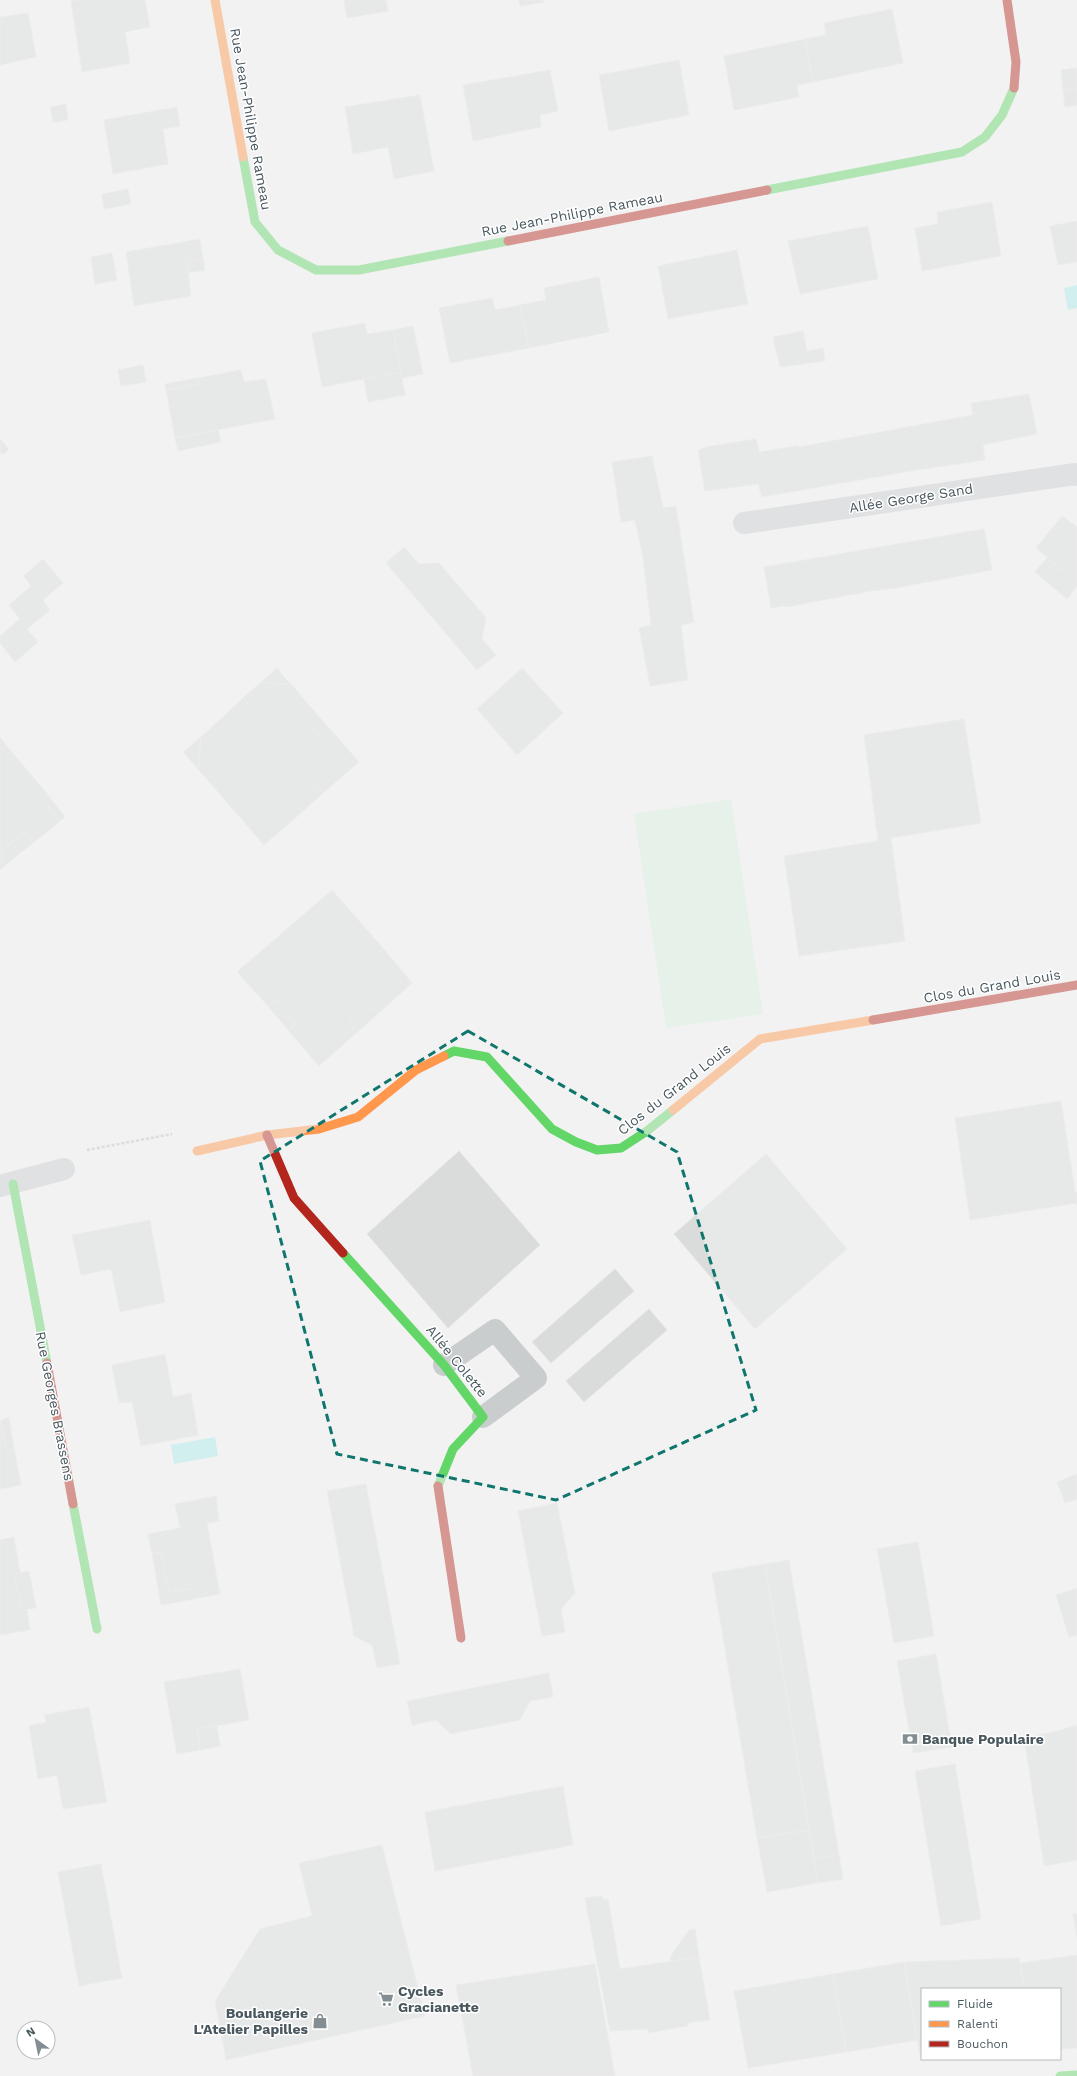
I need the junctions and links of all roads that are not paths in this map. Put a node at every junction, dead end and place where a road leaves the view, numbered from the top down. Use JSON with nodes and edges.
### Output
{"nodes":[{"id":1,"x":215,"y":0,"type":"edge"},
{"id":2,"x":1007,"y":0,"type":"edge"},
{"id":3,"x":1077,"y":475,"type":"edge"},
{"id":4,"x":744,"y":523,"type":"dead end"},
{"id":5,"x":1077,"y":985,"type":"edge"},
{"id":6,"x":267,"y":1135,"type":"junction"},
{"id":7,"x":197,"y":1151,"type":"road end"},
{"id":8,"x":64,"y":1169,"type":"road end"},
{"id":9,"x":6,"y":1185,"type":"edge"},
{"id":10,"x":444,"y":1365,"type":"junction"},
{"id":11,"x":484,"y":1416,"type":"junction"},
{"id":12,"x":97,"y":1629,"type":"dead end"},
{"id":13,"x":461,"y":1638,"type":"dead end"},
{"id":14,"x":1077,"y":2075,"type":"edge"},
{"id":15,"x":1060,"y":2076,"type":"edge"}],
"edges":[{"from":1,"to":2,"type":"street","name":"Rue Jean-Philippe Rameau"},
{"from":3,"to":4,"type":"street","name":"Allée George Sand"},
{"from":5,"to":6,"type":"street","name":"Clos du Grand Louis"},
{"from":6,"to":7,"type":"street","name":"Clos du Grand Louis"},
{"from":6,"to":10,"type":"street","name":"Allée Colette"},
{"from":8,"to":9,"type":"street","name":"Rue Georges Brassens"},
{"from":9,"to":12,"type":"street","name":"Rue Georges Brassens"},
{"from":10,"to":11,"type":"street","name":"Allée Colette"},
{"from":10,"to":11,"type":"street"},
{"from":11,"to":13,"type":"street","name":"Allée Colette"},
{"from":14,"to":15,"type":"street"}]}
